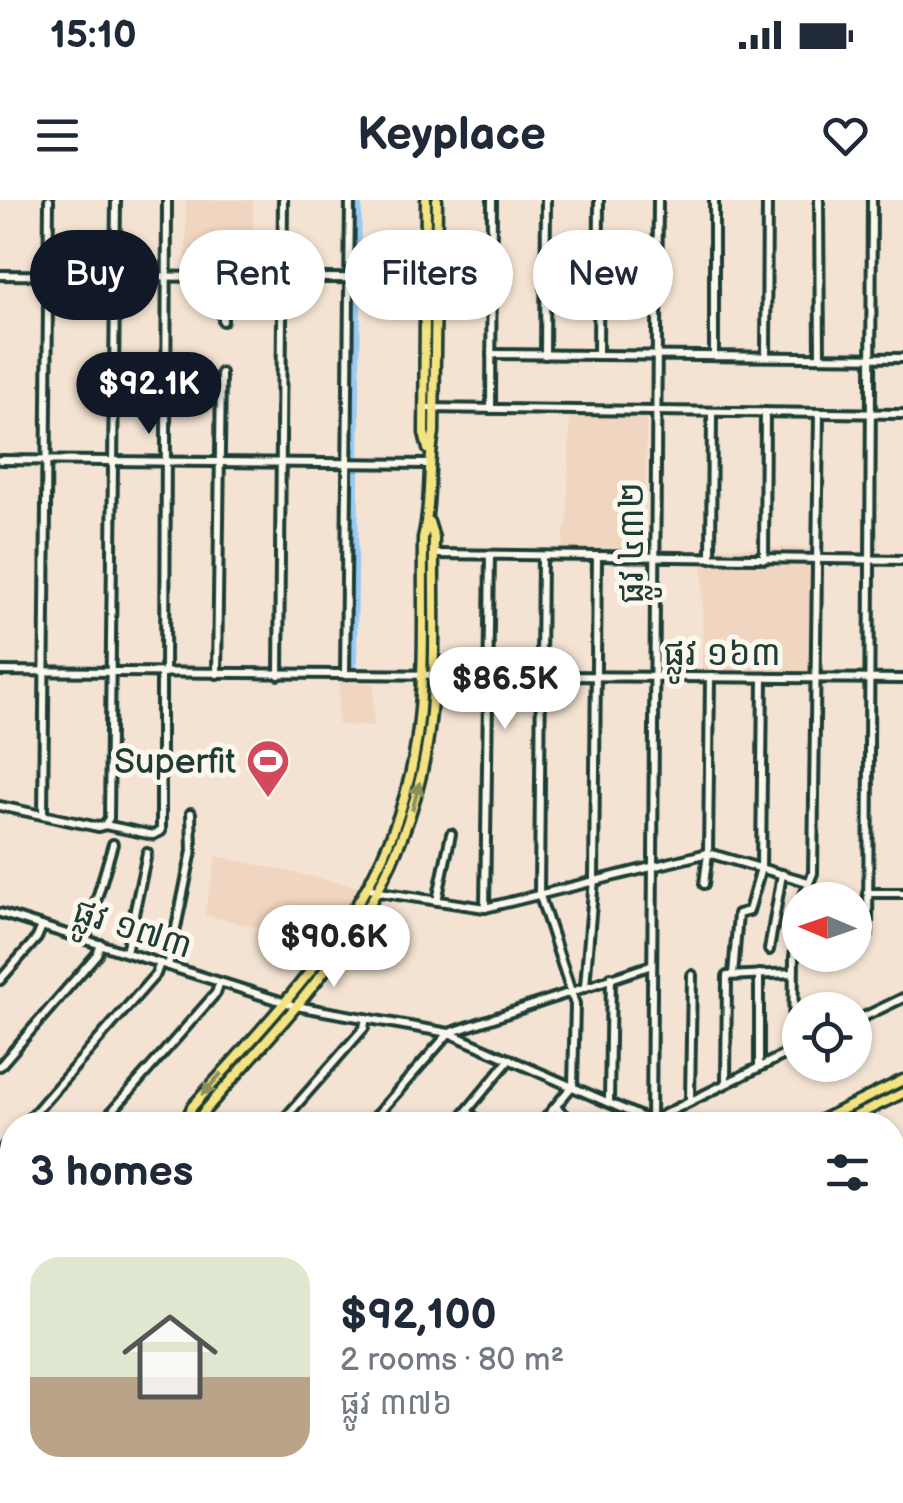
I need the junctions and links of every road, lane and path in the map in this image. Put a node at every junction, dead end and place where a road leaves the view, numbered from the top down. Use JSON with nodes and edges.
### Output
{"nodes":[{"id":1,"x":50,"y":200,"type":"edge"},
{"id":2,"x":116,"y":200,"type":"edge"},
{"id":3,"x":168,"y":200,"type":"edge"},
{"id":4,"x":283,"y":200,"type":"edge"},
{"id":5,"x":350,"y":200,"type":"edge"},
{"id":6,"x":426,"y":200,"type":"edge"},
{"id":7,"x":436,"y":200,"type":"edge"},
{"id":8,"x":492,"y":200,"type":"edge"},
{"id":9,"x":546,"y":200,"type":"edge"},
{"id":10,"x":599,"y":200,"type":"edge"},
{"id":11,"x":658,"y":200,"type":"edge"},
{"id":12,"x":714,"y":200,"type":"edge"},
{"id":13,"x":767,"y":200,"type":"edge"},
{"id":14,"x":819,"y":200,"type":"edge"},
{"id":15,"x":872,"y":200,"type":"edge"},
{"id":16,"x":50,"y":230,"type":"edge"},
{"id":17,"x":116,"y":230,"type":"edge"},
{"id":18,"x":283,"y":230,"type":"edge"},
{"id":19,"x":352,"y":230,"type":"edge"},
{"id":20,"x":426,"y":230,"type":"edge"},
{"id":21,"x":436,"y":230,"type":"edge"},
{"id":22,"x":0,"y":275,"type":"edge"},
{"id":23,"x":30,"y":276,"type":"edge"},
{"id":24,"x":159,"y":277,"type":"edge"},
{"id":25,"x":168,"y":277,"type":"junction"},
{"id":26,"x":179,"y":277,"type":"edge"},
{"id":27,"x":49,"y":320,"type":"edge"},
{"id":28,"x":115,"y":320,"type":"edge"},
{"id":29,"x":282,"y":320,"type":"edge"},
{"id":30,"x":355,"y":320,"type":"edge"},
{"id":31,"x":425,"y":320,"type":"edge"},
{"id":32,"x":435,"y":320,"type":"edge"},
{"id":33,"x":491,"y":354,"type":"junction"},
{"id":34,"x":546,"y":355,"type":"junction"},
{"id":35,"x":598,"y":355,"type":"junction"},
{"id":36,"x":657,"y":355,"type":"junction"},
{"id":37,"x":714,"y":356,"type":"junction"},
{"id":38,"x":766,"y":356,"type":"junction"},
{"id":39,"x":820,"y":357,"type":"junction"},
{"id":40,"x":872,"y":358,"type":"junction"},
{"id":41,"x":903,"y":358,"type":"edge"},
{"id":42,"x":220,"y":373,"type":"dead end"},
{"id":43,"x":424,"y":408,"type":"junction"},
{"id":44,"x":434,"y":408,"type":"junction"},
{"id":45,"x":490,"y":409,"type":"junction"},
{"id":46,"x":657,"y":411,"type":"junction"},
{"id":47,"x":712,"y":412,"type":"junction"},
{"id":48,"x":765,"y":412,"type":"junction"},
{"id":49,"x":819,"y":413,"type":"junction"},
{"id":50,"x":871,"y":414,"type":"junction"},
{"id":51,"x":903,"y":414,"type":"edge"},
{"id":52,"x":429,"y":459,"type":"junction"},
{"id":53,"x":0,"y":460,"type":"edge"},
{"id":54,"x":47,"y":460,"type":"junction"},
{"id":55,"x":113,"y":461,"type":"junction"},
{"id":56,"x":166,"y":462,"type":"junction"},
{"id":57,"x":220,"y":462,"type":"junction"},
{"id":58,"x":281,"y":462,"type":"junction"},
{"id":59,"x":354,"y":463,"type":"junction"},
{"id":60,"x":428,"y":518,"type":"junction"},
{"id":61,"x":434,"y":554,"type":"junction"},
{"id":62,"x":490,"y":555,"type":"junction"},
{"id":63,"x":542,"y":556,"type":"junction"},
{"id":64,"x":597,"y":557,"type":"junction"},
{"id":65,"x":656,"y":557,"type":"junction"},
{"id":66,"x":711,"y":558,"type":"junction"},
{"id":67,"x":764,"y":559,"type":"junction"},
{"id":68,"x":817,"y":560,"type":"junction"},
{"id":69,"x":869,"y":560,"type":"junction"},
{"id":70,"x":903,"y":560,"type":"edge"},
{"id":71,"x":0,"y":671,"type":"edge"},
{"id":72,"x":46,"y":672,"type":"junction"},
{"id":73,"x":110,"y":672,"type":"junction"},
{"id":74,"x":163,"y":673,"type":"junction"},
{"id":75,"x":217,"y":674,"type":"junction"},
{"id":76,"x":280,"y":674,"type":"junction"},
{"id":77,"x":345,"y":675,"type":"junction"},
{"id":78,"x":421,"y":676,"type":"junction"},
{"id":79,"x":432,"y":676,"type":"junction"},
{"id":80,"x":488,"y":676,"type":"junction"},
{"id":81,"x":540,"y":677,"type":"junction"},
{"id":82,"x":594,"y":677,"type":"junction"},
{"id":83,"x":655,"y":677,"type":"junction"},
{"id":84,"x":710,"y":677,"type":"junction"},
{"id":85,"x":764,"y":678,"type":"junction"},
{"id":86,"x":815,"y":678,"type":"junction"},
{"id":87,"x":869,"y":679,"type":"junction"},
{"id":88,"x":903,"y":679,"type":"edge"},
{"id":89,"x":415,"y":748,"type":"junction"},
{"id":90,"x":427,"y":750,"type":"junction"},
{"id":91,"x":0,"y":806,"type":"edge"},
{"id":92,"x":191,"y":813,"type":"dead end"},
{"id":93,"x":44,"y":815,"type":"junction"},
{"id":94,"x":105,"y":826,"type":"junction"},
{"id":95,"x":451,"y":834,"type":"dead end"},
{"id":96,"x":112,"y":844,"type":"dead end"},
{"id":97,"x":147,"y":853,"type":"dead end"},
{"id":98,"x":708,"y":853,"type":"junction"},
{"id":99,"x":653,"y":866,"type":"junction"},
{"id":100,"x":761,"y":868,"type":"junction"},
{"id":101,"x":782,"y":874,"type":"junction"},
{"id":102,"x":594,"y":879,"type":"junction"},
{"id":103,"x":808,"y":882,"type":"joint"},
{"id":104,"x":868,"y":882,"type":"edge"},
{"id":105,"x":704,"y":884,"type":"dead end"},
{"id":106,"x":368,"y":887,"type":"junction"},
{"id":107,"x":379,"y":892,"type":"junction"},
{"id":108,"x":872,"y":893,"type":"edge"},
{"id":109,"x":903,"y":893,"type":"edge"},
{"id":110,"x":539,"y":894,"type":"junction"},
{"id":111,"x":437,"y":900,"type":"junction"},
{"id":112,"x":485,"y":908,"type":"junction"},
{"id":113,"x":0,"y":912,"type":"edge"},
{"id":114,"x":42,"y":926,"type":"junction"},
{"id":115,"x":85,"y":940,"type":"junction"},
{"id":116,"x":101,"y":944,"type":"junction"},
{"id":117,"x":769,"y":950,"type":"dead end"},
{"id":118,"x":126,"y":952,"type":"junction"},
{"id":119,"x":164,"y":964,"type":"junction"},
{"id":120,"x":652,"y":964,"type":"junction"},
{"id":121,"x":793,"y":972,"type":"joint"},
{"id":122,"x":759,"y":974,"type":"junction"},
{"id":123,"x":692,"y":975,"type":"dead end"},
{"id":124,"x":730,"y":976,"type":"junction"},
{"id":125,"x":611,"y":978,"type":"junction"},
{"id":126,"x":0,"y":980,"type":"edge"},
{"id":127,"x":220,"y":982,"type":"junction"},
{"id":128,"x":586,"y":986,"type":"junction"},
{"id":129,"x":571,"y":991,"type":"junction"},
{"id":130,"x":794,"y":992,"type":"edge"},
{"id":131,"x":903,"y":998,"type":"edge"},
{"id":132,"x":283,"y":1002,"type":"junction"},
{"id":133,"x":296,"y":1006,"type":"junction"},
{"id":134,"x":872,"y":1013,"type":"edge"},
{"id":135,"x":366,"y":1018,"type":"junction"},
{"id":136,"x":448,"y":1033,"type":"junction"},
{"id":137,"x":243,"y":1049,"type":"junction"},
{"id":138,"x":252,"y":1056,"type":"junction"},
{"id":139,"x":782,"y":1056,"type":"edge"},
{"id":140,"x":510,"y":1059,"type":"junction"},
{"id":141,"x":0,"y":1066,"type":"edge"},
{"id":142,"x":758,"y":1067,"type":"junction"},
{"id":143,"x":903,"y":1080,"type":"edge"},
{"id":144,"x":726,"y":1083,"type":"junction"},
{"id":145,"x":574,"y":1085,"type":"junction"},
{"id":146,"x":903,"y":1093,"type":"edge"},
{"id":147,"x":609,"y":1100,"type":"junction"},
{"id":148,"x":690,"y":1100,"type":"junction"},
{"id":149,"x":556,"y":1107,"type":"junction"},
{"id":150,"x":467,"y":1111,"type":"edge"},
{"id":151,"x":35,"y":1112,"type":"edge"},
{"id":152,"x":111,"y":1112,"type":"edge"},
{"id":153,"x":190,"y":1112,"type":"edge"},
{"id":154,"x":203,"y":1112,"type":"edge"},
{"id":155,"x":290,"y":1112,"type":"edge"},
{"id":156,"x":379,"y":1112,"type":"edge"},
{"id":157,"x":552,"y":1112,"type":"edge"},
{"id":158,"x":561,"y":1112,"type":"edge"},
{"id":159,"x":629,"y":1112,"type":"edge"},
{"id":160,"x":647,"y":1112,"type":"edge"},
{"id":161,"x":668,"y":1112,"type":"edge"},
{"id":162,"x":838,"y":1112,"type":"edge"},
{"id":163,"x":864,"y":1112,"type":"edge"}],
"edges":[{"from":1,"to":16,"type":"street"},
{"from":2,"to":17,"type":"street"},
{"from":3,"to":25,"type":"street"},
{"from":4,"to":18,"type":"street"},
{"from":5,"to":19,"type":"street"},
{"from":6,"to":20,"type":"main road"},
{"from":7,"to":21,"type":"main road"},
{"from":8,"to":33,"type":"street"},
{"from":9,"to":34,"type":"street"},
{"from":10,"to":35,"type":"street"},
{"from":11,"to":36,"type":"street","name":"ផ្លូវ ៤៣២"},
{"from":12,"to":37,"type":"street"},
{"from":13,"to":38,"type":"street"},
{"from":14,"to":39,"type":"street"},
{"from":15,"to":40,"type":"street"},
{"from":22,"to":23,"type":"street"},
{"from":24,"to":25,"type":"street"},
{"from":25,"to":26,"type":"street"},
{"from":25,"to":56,"type":"street"},
{"from":27,"to":54,"type":"street"},
{"from":28,"to":55,"type":"street"},
{"from":29,"to":58,"type":"street"},
{"from":30,"to":59,"type":"street"},
{"from":31,"to":43,"type":"main road"},
{"from":32,"to":44,"type":"main road"},
{"from":33,"to":34,"type":"street"},
{"from":33,"to":45,"type":"street"},
{"from":34,"to":35,"type":"street"},
{"from":35,"to":36,"type":"street"},
{"from":36,"to":37,"type":"street"},
{"from":36,"to":46,"type":"street","name":"ផ្លូវ ៤៣២"},
{"from":37,"to":38,"type":"street"},
{"from":38,"to":39,"type":"street"},
{"from":39,"to":40,"type":"street"},
{"from":40,"to":41,"type":"street"},
{"from":40,"to":50,"type":"street"},
{"from":42,"to":57,"type":"street"},
{"from":43,"to":44,"type":"street"},
{"from":43,"to":52,"type":"main road"},
{"from":44,"to":45,"type":"street"},
{"from":44,"to":52,"type":"main road"},
{"from":45,"to":46,"type":"street"},
{"from":46,"to":47,"type":"street"},
{"from":46,"to":65,"type":"street","name":"ផ្លូវ ៤៣២"},
{"from":47,"to":48,"type":"street"},
{"from":47,"to":66,"type":"street"},
{"from":48,"to":49,"type":"street"},
{"from":48,"to":67,"type":"street"},
{"from":49,"to":50,"type":"street"},
{"from":49,"to":68,"type":"street"},
{"from":50,"to":51,"type":"street"},
{"from":50,"to":69,"type":"street"},
{"from":52,"to":59,"type":"street"},
{"from":52,"to":60,"type":"main road"},
{"from":53,"to":54,"type":"street"},
{"from":54,"to":55,"type":"street"},
{"from":54,"to":72,"type":"street"},
{"from":55,"to":56,"type":"street"},
{"from":55,"to":73,"type":"street"},
{"from":56,"to":57,"type":"street"},
{"from":56,"to":74,"type":"street"},
{"from":57,"to":58,"type":"street"},
{"from":57,"to":75,"type":"street"},
{"from":58,"to":59,"type":"street"},
{"from":58,"to":76,"type":"street"},
{"from":59,"to":77,"type":"street"},
{"from":60,"to":61,"type":"main road"},
{"from":60,"to":78,"type":"main road"},
{"from":61,"to":62,"type":"street"},
{"from":61,"to":79,"type":"main road"},
{"from":62,"to":63,"type":"street"},
{"from":62,"to":80,"type":"street"},
{"from":63,"to":64,"type":"street"},
{"from":63,"to":81,"type":"street"},
{"from":64,"to":65,"type":"street"},
{"from":64,"to":82,"type":"street"},
{"from":65,"to":66,"type":"street"},
{"from":65,"to":83,"type":"street","name":"ផ្លូវ ៤៣២"},
{"from":66,"to":67,"type":"street"},
{"from":67,"to":68,"type":"street"},
{"from":68,"to":69,"type":"street"},
{"from":68,"to":86,"type":"street"},
{"from":69,"to":70,"type":"street"},
{"from":69,"to":87,"type":"street"},
{"from":71,"to":72,"type":"street"},
{"from":72,"to":73,"type":"street","name":"ផ្លូវ ១៦៣"},
{"from":72,"to":93,"type":"street"},
{"from":73,"to":74,"type":"street","name":"ផ្លូវ ១៦៣"},
{"from":73,"to":94,"type":"street"},
{"from":74,"to":75,"type":"street","name":"ផ្លូវ ១៦៣"},
{"from":74,"to":94,"type":"street"},
{"from":75,"to":76,"type":"street","name":"ផ្លូវ ១៦៣"},
{"from":76,"to":77,"type":"street","name":"ផ្លូវ ១៦៣"},
{"from":77,"to":78,"type":"street","name":"ផ្លូវ ១៦៣"},
{"from":78,"to":79,"type":"street","name":"ផ្លូវ ១៦៣"},
{"from":78,"to":89,"type":"main road"},
{"from":79,"to":80,"type":"street","name":"ផ្លូវ ១៦៣"},
{"from":79,"to":90,"type":"main road"},
{"from":80,"to":81,"type":"street","name":"ផ្លូវ ១៦៣"},
{"from":80,"to":112,"type":"street"},
{"from":81,"to":82,"type":"street","name":"ផ្លូវ ១៦៣"},
{"from":81,"to":110,"type":"street"},
{"from":82,"to":83,"type":"street","name":"ផ្លូវ ១៦៣"},
{"from":82,"to":102,"type":"street"},
{"from":83,"to":84,"type":"street","name":"ផ្លូវ ១៦៣"},
{"from":83,"to":99,"type":"street","name":"ផ្លូវ ៤៣២"},
{"from":84,"to":85,"type":"street","name":"ផ្លូវ ១៦៣"},
{"from":84,"to":98,"type":"street"},
{"from":85,"to":86,"type":"street","name":"ផ្លូវ ១៦៣"},
{"from":85,"to":100,"type":"street"},
{"from":86,"to":87,"type":"street","name":"ផ្លូវ ១៦៣"},
{"from":86,"to":103,"type":"street"},
{"from":87,"to":88,"type":"street","name":"ផ្លូវ ១៦៣"},
{"from":87,"to":104,"type":"street"},
{"from":89,"to":90,"type":"main road"},
{"from":89,"to":106,"type":"main road"},
{"from":107,"to":90,"type":"main road","one_way":true},
{"from":91,"to":93,"type":"street"},
{"from":92,"to":119,"type":"street"},
{"from":93,"to":94,"type":"street"},
{"from":95,"to":111,"type":"street"},
{"from":96,"to":115,"type":"street"},
{"from":97,"to":118,"type":"street"},
{"from":98,"to":99,"type":"street"},
{"from":98,"to":100,"type":"street"},
{"from":98,"to":105,"type":"street"},
{"from":99,"to":102,"type":"street"},
{"from":99,"to":120,"type":"street","name":"ផ្លូវ ៤៣២"},
{"from":100,"to":101,"type":"street"},
{"from":100,"to":124,"type":"street"},
{"from":101,"to":103,"type":"street"},
{"from":101,"to":117,"type":"street"},
{"from":102,"to":110,"type":"street"},
{"from":102,"to":128,"type":"street"},
{"from":106,"to":107,"type":"street"},
{"from":106,"to":132,"type":"main road"},
{"from":107,"to":111,"type":"street"},
{"from":107,"to":133,"type":"main road"},
{"from":108,"to":109,"type":"street"},
{"from":110,"to":112,"type":"street"},
{"from":110,"to":129,"type":"street"},
{"from":111,"to":112,"type":"street"},
{"from":113,"to":114,"type":"street","name":"ផ្លូវ ១៧៣"},
{"from":114,"to":115,"type":"street","name":"ផ្លូវ ១៧៣"},
{"from":114,"to":126,"type":"street"},
{"from":115,"to":116,"type":"street","name":"ផ្លូវ ១៧៣"},
{"from":116,"to":118,"type":"street","name":"ផ្លូវ ១៧៣"},
{"from":116,"to":141,"type":"street"},
{"from":118,"to":119,"type":"street","name":"ផ្លូវ ១៧៣"},
{"from":119,"to":127,"type":"street","name":"ផ្លូវ ១៧៣"},
{"from":119,"to":151,"type":"street"},
{"from":120,"to":125,"type":"street"},
{"from":120,"to":160,"type":"street","name":"ផ្លូវ ៤៣២"},
{"from":121,"to":122,"type":"street"},
{"from":121,"to":130,"type":"street"},
{"from":122,"to":124,"type":"street"},
{"from":122,"to":142,"type":"street"},
{"from":123,"to":148,"type":"street"},
{"from":124,"to":144,"type":"street"},
{"from":125,"to":128,"type":"street"},
{"from":125,"to":147,"type":"street"},
{"from":127,"to":132,"type":"street","name":"ផ្លូវ ១៧៣"},
{"from":127,"to":152,"type":"street"},
{"from":128,"to":129,"type":"street"},
{"from":129,"to":136,"type":"street"},
{"from":129,"to":145,"type":"street"},
{"from":131,"to":134,"type":"street"},
{"from":132,"to":133,"type":"street","name":"ផ្លូវ ១៧៣"},
{"from":132,"to":137,"type":"main road"},
{"from":133,"to":135,"type":"street","name":"ផ្លូវ ១៧៣"},
{"from":133,"to":138,"type":"main road"},
{"from":135,"to":136,"type":"street","name":"ផ្លូវ ១៧៣"},
{"from":135,"to":155,"type":"street"},
{"from":136,"to":140,"type":"street","name":"ផ្លូវ ១៧៣"},
{"from":136,"to":156,"type":"street"},
{"from":137,"to":138,"type":"main road"},
{"from":137,"to":153,"type":"main road","one_way":true},
{"from":138,"to":154,"type":"main road"},
{"from":139,"to":142,"type":"street"},
{"from":140,"to":145,"type":"street","name":"ផ្លូវ ១៧៣"},
{"from":140,"to":150,"type":"street"},
{"from":142,"to":144,"type":"street"},
{"from":143,"to":162,"type":"main road"},
{"from":144,"to":148,"type":"street"},
{"from":145,"to":147,"type":"street","name":"ផ្លូវ ១៧៣"},
{"from":145,"to":149,"type":"street"},
{"from":146,"to":163,"type":"main road"},
{"from":147,"to":159,"type":"street","name":"ផ្លូវ ១៧៣"},
{"from":148,"to":161,"type":"street"},
{"from":149,"to":157,"type":"street"},
{"from":149,"to":158,"type":"street"}]}
